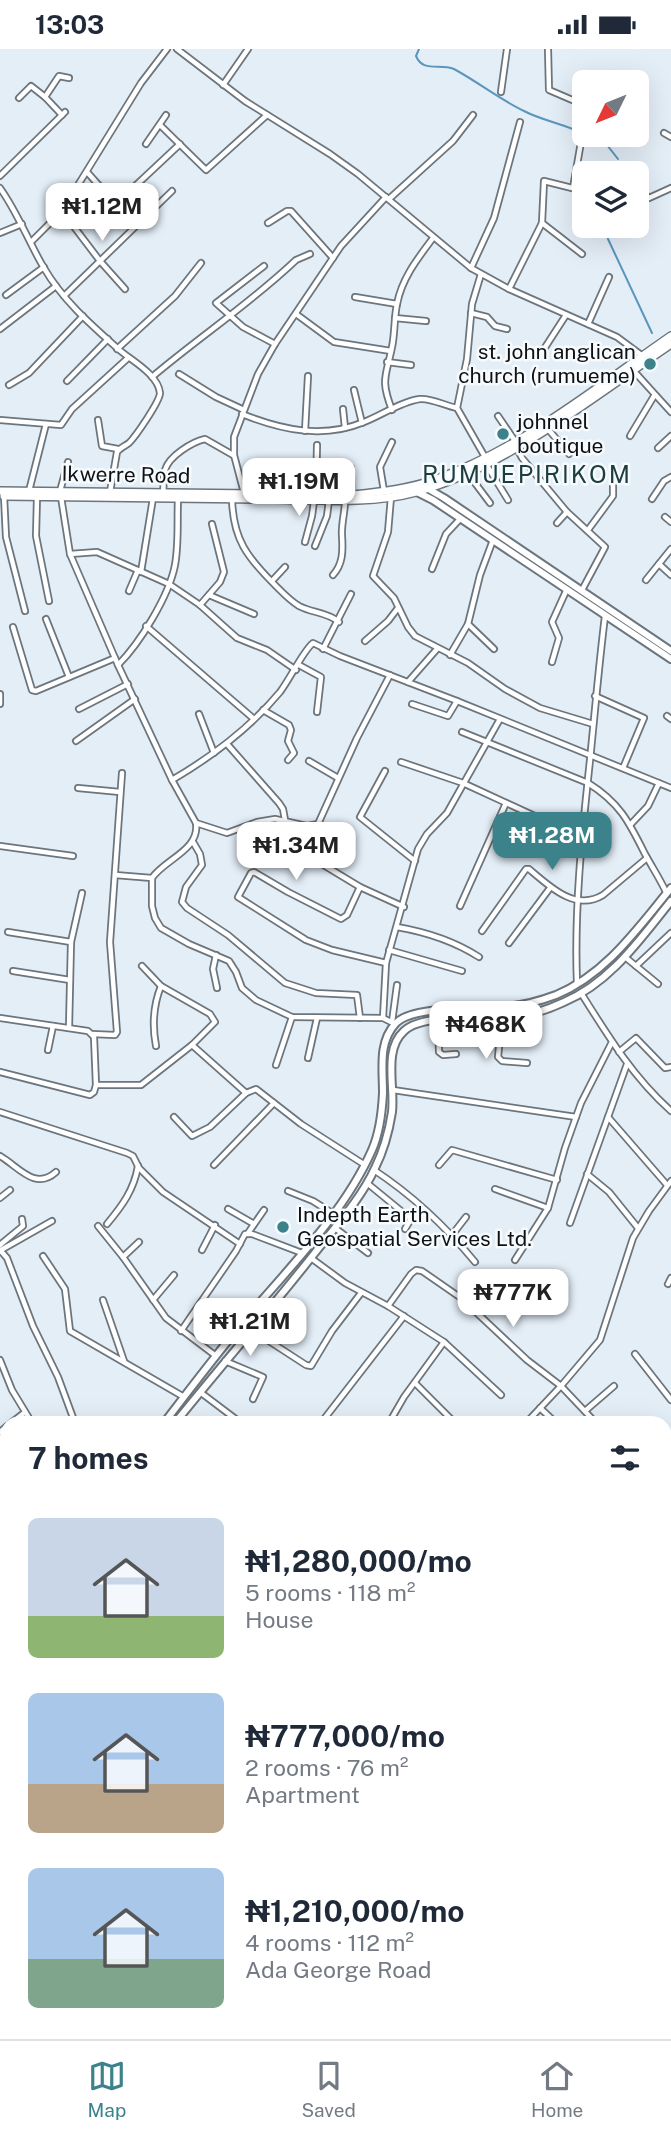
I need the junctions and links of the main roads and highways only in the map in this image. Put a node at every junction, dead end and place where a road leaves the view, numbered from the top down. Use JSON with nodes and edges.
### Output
{"nodes":[{"id":1,"x":671,"y":336,"type":"edge"},
{"id":2,"x":671,"y":344,"type":"edge"},
{"id":3,"x":645,"y":358,"type":"junction"},
{"id":4,"x":631,"y":368,"type":"junction"},
{"id":5,"x":515,"y":444,"type":"junction"},
{"id":6,"x":486,"y":460,"type":"junction"},
{"id":7,"x":440,"y":481,"type":"junction"},
{"id":8,"x":427,"y":488,"type":"junction"},
{"id":9,"x":413,"y":489,"type":"junction"},
{"id":10,"x":1,"y":494,"type":"edge"},
{"id":11,"x":60,"y":494,"type":"junction"},
{"id":12,"x":92,"y":494,"type":"junction"},
{"id":13,"x":315,"y":497,"type":"junction"},
{"id":14,"x":349,"y":497,"type":"junction"},
{"id":15,"x":444,"y":498,"type":"junction"},
{"id":16,"x":433,"y":500,"type":"junction"},
{"id":17,"x":671,"y":651,"type":"edge"},
{"id":18,"x":671,"y":659,"type":"edge"},
{"id":19,"x":669,"y":891,"type":"edge"},
{"id":20,"x":671,"y":901,"type":"edge"},
{"id":21,"x":169,"y":1416,"type":"edge"},
{"id":22,"x":181,"y":1416,"type":"edge"}],
"edges":[{"from":1,"to":3,"type":"main road","name":"Ikwerre Road"},
{"from":2,"to":3,"type":"main road","name":"Ikwerre Road"},
{"from":3,"to":4,"type":"main road","name":"Ikwerre Road"},
{"from":4,"to":5,"type":"main road","name":"Ikwerre Road"},
{"from":4,"to":5,"type":"main road","name":"Ikwerre Road"},
{"from":5,"to":6,"type":"main road","name":"Ikwerre Road"},
{"from":6,"to":7,"type":"main road","name":"Ikwerre Road"},
{"from":6,"to":7,"type":"main road","name":"Ikwerre Road"},
{"from":7,"to":8,"type":"main road","name":"Ikwerre Road"},
{"from":7,"to":15,"type":"main road"},
{"from":8,"to":9,"type":"main road","name":"Ikwerre Road"},
{"from":8,"to":15,"type":"main road"},
{"from":8,"to":16,"type":"main road"},
{"from":9,"to":14,"type":"main road","name":"Ikwerre Road"},
{"from":9,"to":16,"type":"main road"},
{"from":10,"to":11,"type":"main road","name":"Ikwerre Road"},
{"from":10,"to":11,"type":"main road","name":"Ikwerre Road"},
{"from":11,"to":12,"type":"main road","name":"Ikwerre Road"},
{"from":12,"to":13,"type":"main road","name":"Ikwerre Road"},
{"from":12,"to":13,"type":"main road","name":"Ikwerre Road"},
{"from":13,"to":14,"type":"main road","name":"Ikwerre Road"},
{"from":13,"to":14,"type":"main road","name":"Ikwerre Road"},
{"from":15,"to":17,"type":"main road"},
{"from":16,"to":18,"type":"main road"},
{"from":19,"to":21,"type":"main road"},
{"from":20,"to":22,"type":"main road"}]}
